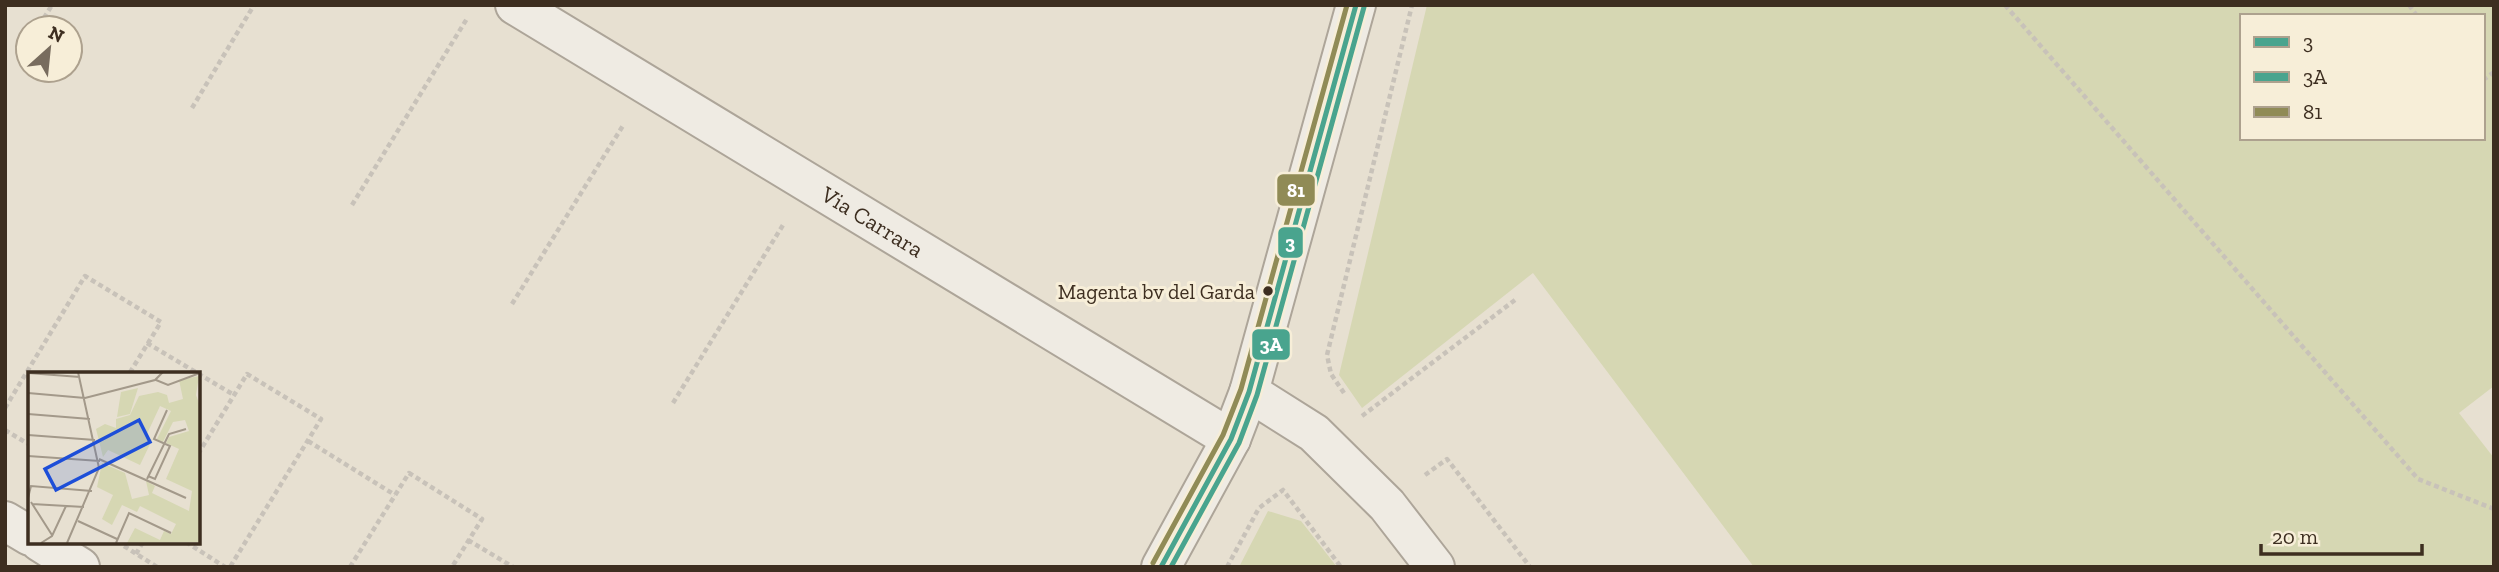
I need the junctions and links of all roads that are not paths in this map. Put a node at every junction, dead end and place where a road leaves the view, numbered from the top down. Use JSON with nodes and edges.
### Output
{"nodes":[{"id":1,"x":515,"y":5,"type":"edge"},
{"id":2,"x":1356,"y":5,"type":"edge"},
{"id":3,"x":1249,"y":392,"type":"junction"},
{"id":4,"x":1231,"y":439,"type":"junction"},
{"id":5,"x":5,"y":521,"type":"edge"},
{"id":6,"x":28,"y":535,"type":"edge"},
{"id":7,"x":43,"y":544,"type":"edge"},
{"id":8,"x":80,"y":567,"type":"edge"},
{"id":9,"x":1161,"y":567,"type":"edge"},
{"id":10,"x":1435,"y":567,"type":"edge"}],
"edges":[{"from":1,"to":4,"type":"street","name":"Via Carrara"},
{"from":2,"to":3,"type":"street"},
{"from":3,"to":4,"type":"street"},
{"from":3,"to":10,"type":"street"},
{"from":4,"to":9,"type":"street"},
{"from":5,"to":6,"type":"street"},
{"from":7,"to":8,"type":"street"}]}
